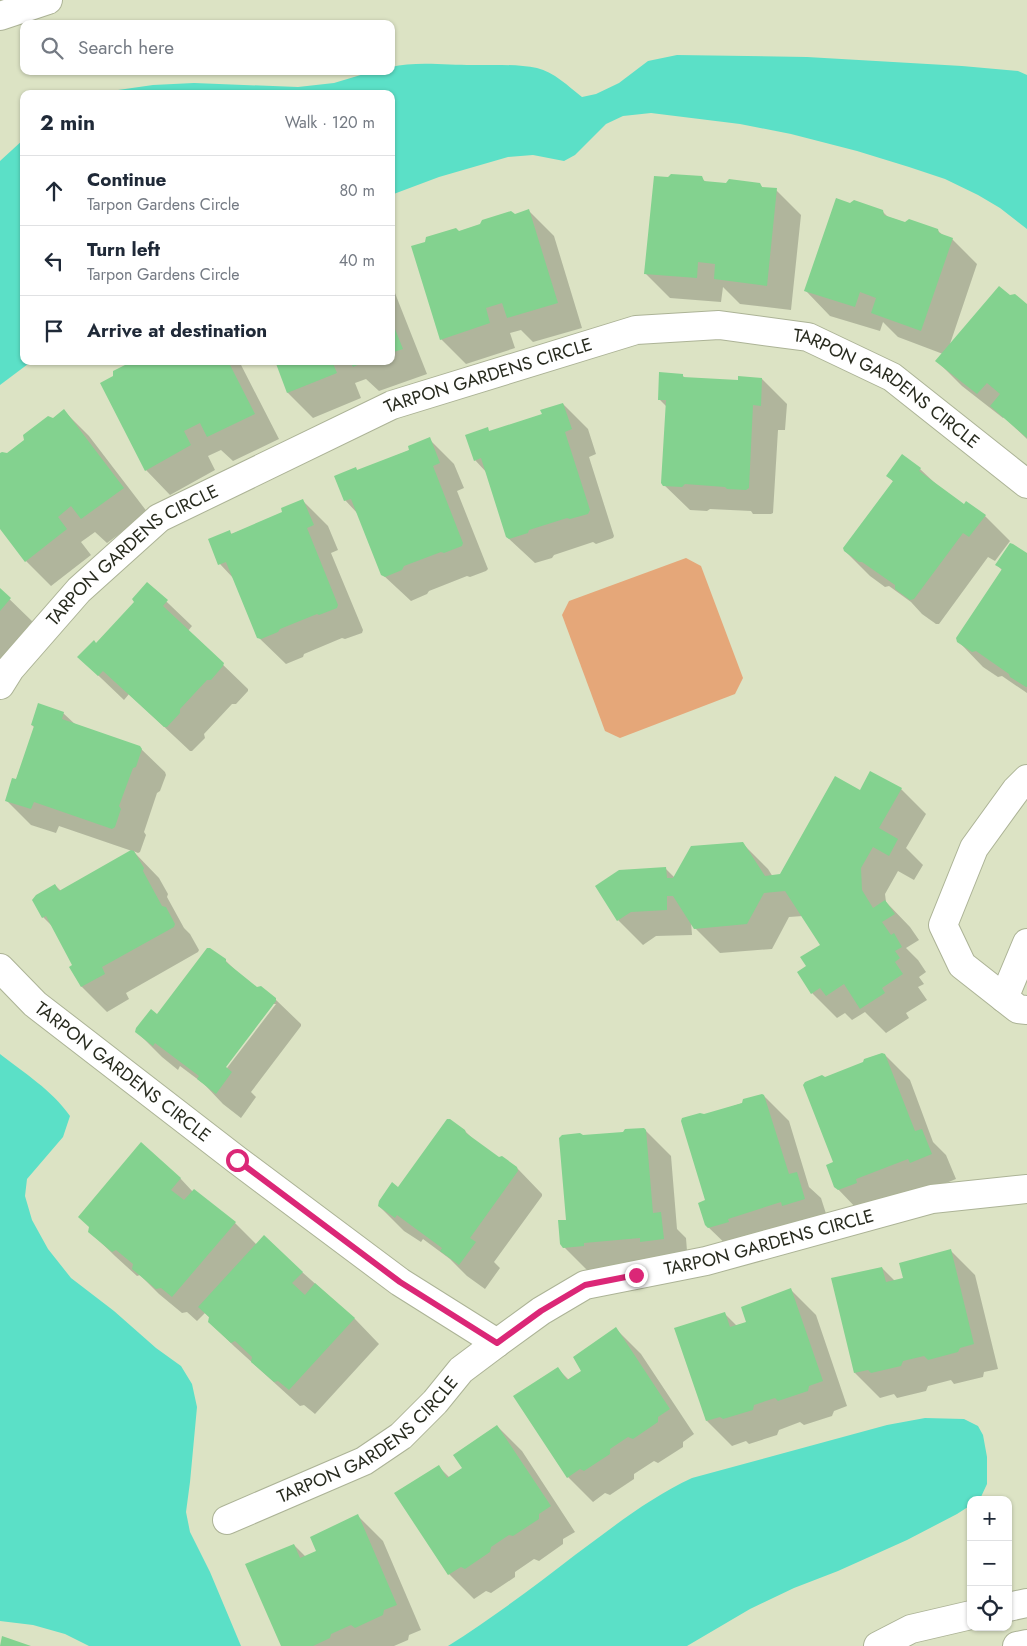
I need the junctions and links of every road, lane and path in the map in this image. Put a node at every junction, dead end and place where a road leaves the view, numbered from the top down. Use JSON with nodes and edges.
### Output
{"nodes":[{"id":1,"x":48,"y":0,"type":"edge"},
{"id":2,"x":0,"y":16,"type":"edge"},
{"id":3,"x":1027,"y":484,"type":"edge"},
{"id":4,"x":0,"y":685,"type":"edge"},
{"id":5,"x":1027,"y":780,"type":"edge"},
{"id":6,"x":1027,"y":943,"type":"edge"},
{"id":7,"x":0,"y":968,"type":"edge"},
{"id":8,"x":1015,"y":1004,"type":"edge"},
{"id":9,"x":1027,"y":1189,"type":"edge"},
{"id":10,"x":497,"y":1343,"type":"junction"},
{"id":11,"x":227,"y":1520,"type":"dead end"},
{"id":12,"x":1027,"y":1603,"type":"edge"},
{"id":13,"x":1012,"y":1606,"type":"edge"},
{"id":14,"x":967,"y":1616,"type":"edge"},
{"id":15,"x":1027,"y":1644,"type":"edge"},
{"id":16,"x":878,"y":1646,"type":"edge"},
{"id":17,"x":1017,"y":1646,"type":"edge"}],
"edges":[{"from":1,"to":2,"type":"street"},
{"from":3,"to":4,"type":"street","name":"TARPON GARDENS CIRCLE"},
{"from":5,"to":8,"type":"street"},
{"from":6,"to":8,"type":"street"},
{"from":7,"to":10,"type":"street","name":"TARPON GARDENS CIRCLE"},
{"from":9,"to":10,"type":"street","name":"TARPON GARDENS CIRCLE"},
{"from":10,"to":11,"type":"street","name":"TARPON GARDENS CIRCLE"},
{"from":12,"to":13,"type":"street"},
{"from":14,"to":16,"type":"street"},
{"from":15,"to":17,"type":"street"}]}
